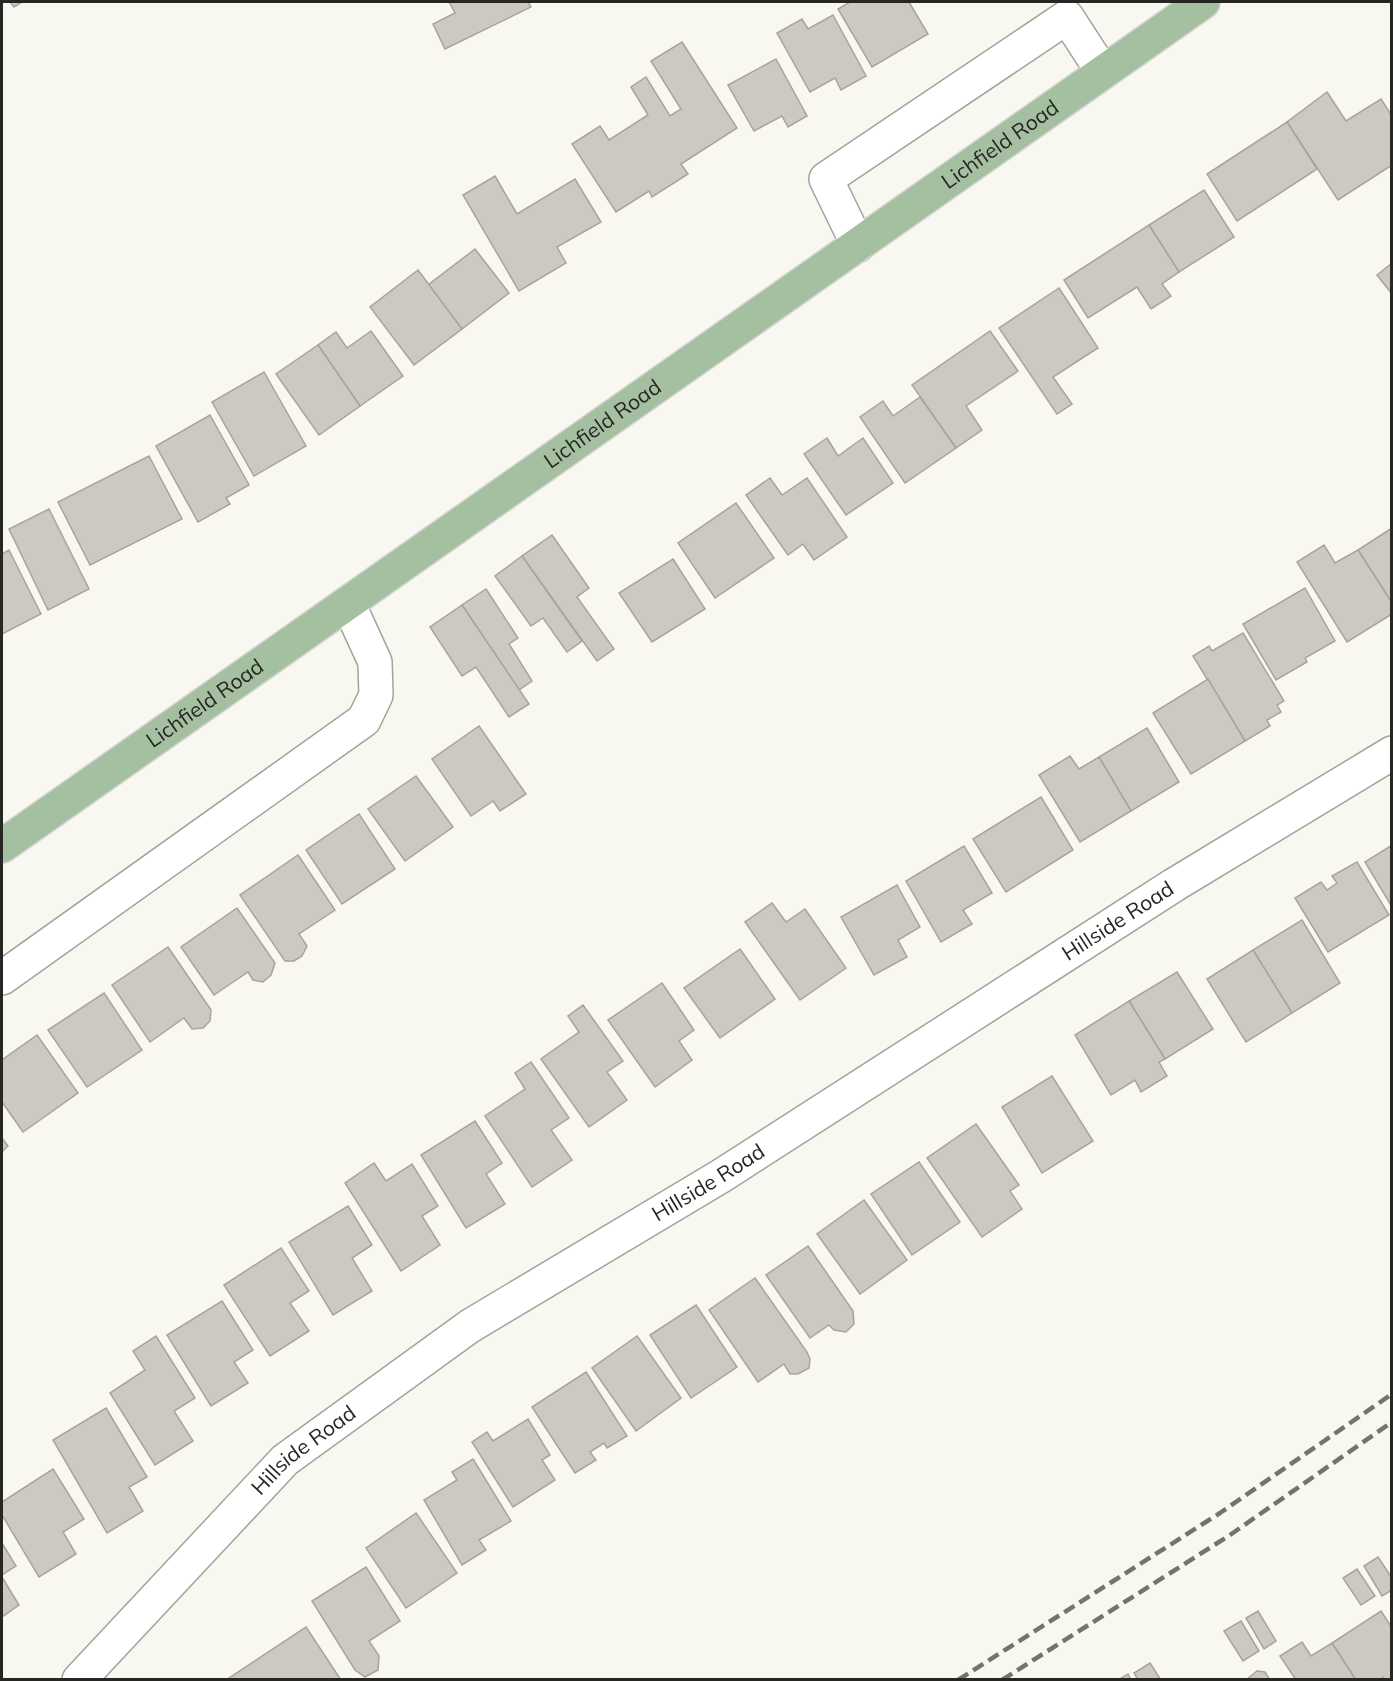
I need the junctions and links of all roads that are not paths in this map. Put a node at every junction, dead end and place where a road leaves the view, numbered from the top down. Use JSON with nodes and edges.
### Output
{"nodes":[{"id":1,"x":1203,"y":2,"type":"edge"},
{"id":2,"x":1079,"y":9,"type":"edge"},
{"id":3,"x":1102,"y":71,"type":"junction"},
{"id":4,"x":858,"y":245,"type":"junction"},
{"id":5,"x":348,"y":603,"type":"junction"},
{"id":6,"x":1392,"y":753,"type":"edge"},
{"id":7,"x":2,"y":846,"type":"edge"},
{"id":8,"x":2,"y":978,"type":"edge"},
{"id":9,"x":79,"y":1680,"type":"edge"}],
"edges":[{"from":1,"to":3,"type":"main road","name":"Lichfield Road"},
{"from":2,"to":3,"type":"street"},
{"from":2,"to":4,"type":"street"},
{"from":3,"to":4,"type":"main road","name":"Lichfield Road"},
{"from":4,"to":5,"type":"main road","name":"Lichfield Road"},
{"from":5,"to":7,"type":"main road","name":"Lichfield Road"},
{"from":5,"to":8,"type":"street"},
{"from":6,"to":9,"type":"street","name":"Hillside Road"}]}
